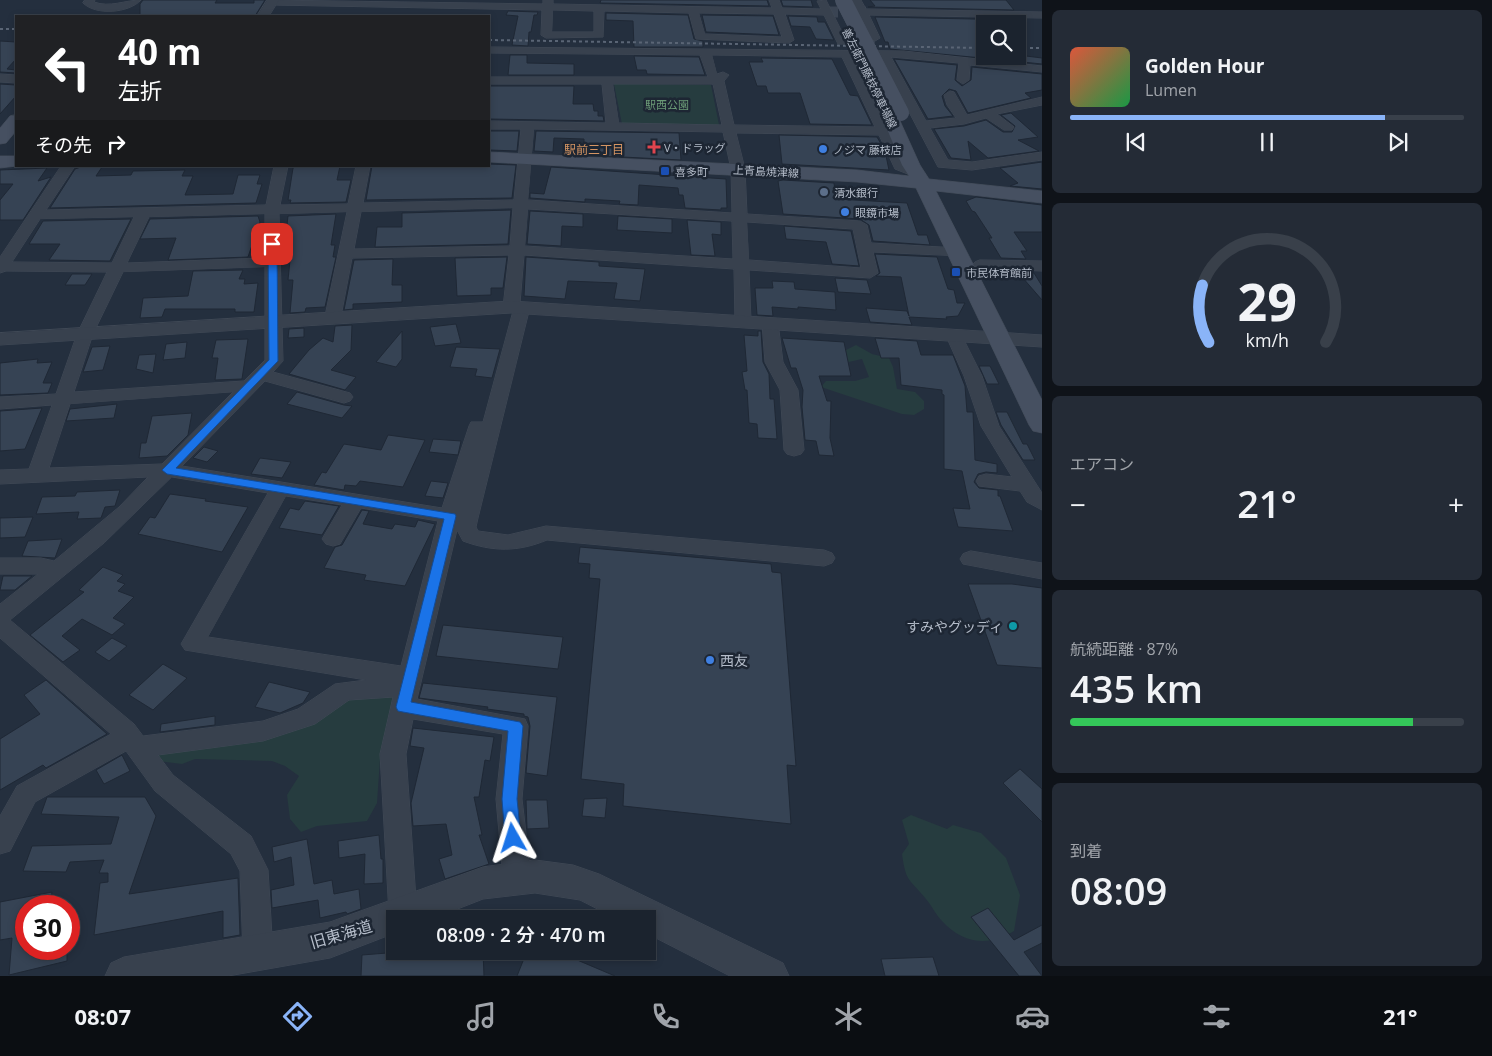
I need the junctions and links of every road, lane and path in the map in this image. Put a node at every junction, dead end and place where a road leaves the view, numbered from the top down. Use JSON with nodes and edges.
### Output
{"nodes":[{"id":1,"x":90,"y":0,"type":"edge"},
{"id":2,"x":136,"y":0,"type":"edge"},
{"id":3,"x":821,"y":0,"type":"edge"},
{"id":4,"x":843,"y":0,"type":"edge"},
{"id":5,"x":856,"y":0,"type":"edge"},
{"id":6,"x":889,"y":0,"type":"edge"},
{"id":7,"x":273,"y":1,"type":"edge"},
{"id":8,"x":337,"y":2,"type":"edge"},
{"id":9,"x":547,"y":4,"type":"edge"},
{"id":10,"x":728,"y":5,"type":"edge"},
{"id":11,"x":775,"y":5,"type":"edge"},
{"id":12,"x":829,"y":6,"type":"edge"},
{"id":13,"x":599,"y":8,"type":"junction"},
{"id":14,"x":693,"y":10,"type":"junction"},
{"id":15,"x":866,"y":12,"type":"tunnel mouth"},
{"id":16,"x":896,"y":13,"type":"junction"},
{"id":17,"x":264,"y":15,"type":"edge"},
{"id":18,"x":330,"y":15,"type":"edge"},
{"id":19,"x":1042,"y":15,"type":"edge"},
{"id":20,"x":874,"y":38,"type":"dead end"},
{"id":21,"x":844,"y":48,"type":"junction"},
{"id":22,"x":490,"y":50,"type":"edge"},
{"id":23,"x":705,"y":52,"type":"junction"},
{"id":24,"x":720,"y":52,"type":"junction"},
{"id":25,"x":884,"y":54,"type":"junction"},
{"id":26,"x":965,"y":60,"type":"junction"},
{"id":27,"x":1042,"y":69,"type":"edge"},
{"id":28,"x":0,"y":78,"type":"edge"},
{"id":29,"x":15,"y":79,"type":"edge"},
{"id":30,"x":490,"y":80,"type":"edge"},
{"id":31,"x":963,"y":80,"type":"dead end"},
{"id":32,"x":607,"y":81,"type":"junction"},
{"id":33,"x":718,"y":81,"type":"junction"},
{"id":34,"x":950,"y":95,"type":"dead end"},
{"id":35,"x":1042,"y":101,"type":"edge"},
{"id":36,"x":894,"y":112,"type":"junction"},
{"id":37,"x":987,"y":113,"type":"junction"},
{"id":38,"x":964,"y":120,"type":"junction"},
{"id":39,"x":15,"y":121,"type":"edge"},
{"id":40,"x":490,"y":125,"type":"edge"},
{"id":41,"x":528,"y":125,"type":"junction"},
{"id":42,"x":614,"y":125,"type":"junction"},
{"id":43,"x":922,"y":125,"type":"junction"},
{"id":44,"x":1008,"y":127,"type":"dead end"},
{"id":45,"x":729,"y":128,"type":"junction"},
{"id":46,"x":883,"y":131,"type":"junction"},
{"id":47,"x":0,"y":138,"type":"edge"},
{"id":48,"x":1042,"y":156,"type":"edge"},
{"id":49,"x":490,"y":157,"type":"edge"},
{"id":50,"x":526,"y":158,"type":"junction"},
{"id":51,"x":15,"y":161,"type":"edge"},
{"id":52,"x":0,"y":162,"type":"edge"},
{"id":53,"x":67,"y":167,"type":"edge"},
{"id":54,"x":281,"y":167,"type":"edge"},
{"id":55,"x":363,"y":167,"type":"edge"},
{"id":56,"x":738,"y":169,"type":"junction"},
{"id":57,"x":927,"y":181,"type":"junction"},
{"id":58,"x":1042,"y":197,"type":"edge"},
{"id":59,"x":521,"y":204,"type":"junction"},
{"id":60,"x":353,"y":208,"type":"junction"},
{"id":61,"x":272,"y":210,"type":"junction"},
{"id":62,"x":144,"y":212,"type":"junction"},
{"id":63,"x":36,"y":215,"type":"junction"},
{"id":64,"x":738,"y":216,"type":"junction"},
{"id":65,"x":864,"y":247,"type":"junction"},
{"id":66,"x":517,"y":250,"type":"junction"},
{"id":67,"x":958,"y":253,"type":"junction"},
{"id":68,"x":345,"y":254,"type":"junction"},
{"id":69,"x":272,"y":262,"type":"junction"},
{"id":70,"x":740,"y":264,"type":"junction"},
{"id":71,"x":980,"y":265,"type":"junction"},
{"id":72,"x":1042,"y":266,"type":"edge"},
{"id":73,"x":0,"y":267,"type":"edge"},
{"id":74,"x":117,"y":268,"type":"junction"},
{"id":75,"x":517,"y":307,"type":"junction"},
{"id":76,"x":333,"y":316,"type":"junction"},
{"id":77,"x":272,"y":320,"type":"junction"},
{"id":78,"x":743,"y":321,"type":"junction"},
{"id":79,"x":770,"y":323,"type":"junction"},
{"id":80,"x":85,"y":334,"type":"junction"},
{"id":81,"x":954,"y":336,"type":"junction"},
{"id":82,"x":0,"y":339,"type":"edge"},
{"id":83,"x":1009,"y":339,"type":"junction"},
{"id":84,"x":1042,"y":341,"type":"edge"},
{"id":85,"x":255,"y":380,"type":"junction"},
{"id":86,"x":1042,"y":388,"type":"edge"},
{"id":87,"x":344,"y":397,"type":"dead end"},
{"id":88,"x":62,"y":399,"type":"junction"},
{"id":89,"x":0,"y":403,"type":"edge"},
{"id":90,"x":480,"y":420,"type":"dead end"},
{"id":91,"x":1042,"y":425,"type":"edge"},
{"id":92,"x":794,"y":450,"type":"dead end"},
{"id":93,"x":167,"y":470,"type":"junction"},
{"id":94,"x":37,"y":475,"type":"junction"},
{"id":95,"x":0,"y":477,"type":"edge"},
{"id":96,"x":986,"y":481,"type":"dead end"},
{"id":97,"x":1027,"y":485,"type":"junction"},
{"id":98,"x":280,"y":489,"type":"junction"},
{"id":99,"x":354,"y":502,"type":"junction"},
{"id":100,"x":1042,"y":503,"type":"edge"},
{"id":101,"x":450,"y":516,"type":"junction"},
{"id":102,"x":333,"y":539,"type":"dead end"},
{"id":103,"x":824,"y":558,"type":"dead end"},
{"id":104,"x":971,"y":559,"type":"dead end"},
{"id":105,"x":0,"y":566,"type":"edge"},
{"id":106,"x":57,"y":570,"type":"junction"},
{"id":107,"x":1042,"y":571,"type":"edge"},
{"id":108,"x":0,"y":616,"type":"edge"},
{"id":109,"x":0,"y":625,"type":"edge"},
{"id":110,"x":407,"y":690,"type":"junction"},
{"id":111,"x":133,"y":742,"type":"junction"},
{"id":112,"x":0,"y":842,"type":"edge"},
{"id":113,"x":517,"y":877,"type":"junction"},
{"id":114,"x":403,"y":910,"type":"edge"},
{"id":115,"x":413,"y":910,"type":"edge"},
{"id":116,"x":386,"y":920,"type":"edge"},
{"id":117,"x":258,"y":953,"type":"junction"},
{"id":118,"x":124,"y":976,"type":"edge"},
{"id":119,"x":770,"y":976,"type":"edge"}],
"edges":[{"from":1,"to":2,"type":"street"},
{"from":3,"to":12,"type":"street"},
{"from":4,"to":36,"type":"main road","name":"善左衛門藤枝停車場線","bridge":true},
{"from":5,"to":20,"type":"street"},
{"from":6,"to":16,"type":"street"},
{"from":7,"to":8,"type":"street"},
{"from":7,"to":17,"type":"street"},
{"from":8,"to":9,"type":"street"},
{"from":8,"to":18,"type":"street"},
{"from":9,"to":13,"type":"street"},
{"from":9,"to":13,"type":"street"},
{"from":10,"to":11,"type":"street"},
{"from":10,"to":14,"type":"street"},
{"from":11,"to":12,"type":"street"},
{"from":11,"to":14,"type":"street"},
{"from":12,"to":21,"type":"street"},
{"from":12,"to":36,"type":"main road","name":"善左衛門藤枝停車場線"},
{"from":13,"to":14,"type":"street"},
{"from":15,"to":16,"type":"street"},
{"from":16,"to":19,"type":"street"},
{"from":21,"to":24,"type":"street"},
{"from":21,"to":25,"type":"street"},
{"from":21,"to":46,"type":"street"},
{"from":22,"to":23,"type":"street"},
{"from":23,"to":24,"type":"street"},
{"from":23,"to":33,"type":"street"},
{"from":24,"to":33,"type":"street"},
{"from":25,"to":26,"type":"street"},
{"from":25,"to":43,"type":"street"},
{"from":26,"to":27,"type":"street"},
{"from":26,"to":31,"type":"street"},
{"from":28,"to":29,"type":"street"},
{"from":30,"to":32,"type":"street"},
{"from":32,"to":33,"type":"street"},
{"from":32,"to":42,"type":"street"},
{"from":33,"to":45,"type":"street"},
{"from":34,"to":38,"type":"street"},
{"from":35,"to":37,"type":"street"},
{"from":36,"to":57,"type":"main road","name":"善左衛門藤枝停車場線"},
{"from":36,"to":57,"type":"main road","name":"善左衛門藤枝停車場線"},
{"from":37,"to":38,"type":"street"},
{"from":37,"to":44,"type":"street"},
{"from":38,"to":43,"type":"street"},
{"from":39,"to":47,"type":"main road"},
{"from":40,"to":41,"type":"street"},
{"from":41,"to":42,"type":"street"},
{"from":41,"to":50,"type":"street"},
{"from":42,"to":45,"type":"street"},
{"from":43,"to":48,"type":"street"},
{"from":45,"to":46,"type":"street"},
{"from":45,"to":56,"type":"street"},
{"from":46,"to":57,"type":"street"},
{"from":49,"to":50,"type":"main road","name":"上青島焼津線"},
{"from":50,"to":56,"type":"main road","name":"上青島焼津線"},
{"from":50,"to":59,"type":"street"},
{"from":51,"to":52,"type":"main road"},
{"from":53,"to":63,"type":"street"},
{"from":54,"to":61,"type":"street"},
{"from":55,"to":60,"type":"street"},
{"from":56,"to":57,"type":"main road","name":"上青島焼津線"},
{"from":56,"to":64,"type":"street"},
{"from":57,"to":58,"type":"main road","name":"上青島焼津線"},
{"from":57,"to":67,"type":"main road","name":"善左衛門藤枝停車場線"},
{"from":57,"to":71,"type":"main road","name":"善左衛門藤枝停車場線"},
{"from":59,"to":60,"type":"street"},
{"from":59,"to":64,"type":"street"},
{"from":59,"to":66,"type":"street"},
{"from":60,"to":61,"type":"street"},
{"from":60,"to":68,"type":"street"},
{"from":61,"to":62,"type":"street"},
{"from":61,"to":69,"type":"street"},
{"from":62,"to":63,"type":"street"},
{"from":62,"to":74,"type":"street"},
{"from":63,"to":73,"type":"street"},
{"from":64,"to":65,"type":"street"},
{"from":64,"to":70,"type":"street"},
{"from":65,"to":67,"type":"street"},
{"from":65,"to":70,"type":"street"},
{"from":66,"to":68,"type":"street"},
{"from":66,"to":70,"type":"street"},
{"from":66,"to":75,"type":"street"},
{"from":67,"to":83,"type":"main road","name":"善左衛門藤枝停車場線"},
{"from":68,"to":76,"type":"street"},
{"from":69,"to":74,"type":"street"},
{"from":69,"to":77,"type":"street"},
{"from":70,"to":78,"type":"street"},
{"from":71,"to":72,"type":"street"},
{"from":71,"to":83,"type":"main road","name":"善左衛門藤枝停車場線"},
{"from":73,"to":74,"type":"street"},
{"from":74,"to":80,"type":"street"},
{"from":75,"to":76,"type":"street"},
{"from":75,"to":78,"type":"street"},
{"from":75,"to":103,"type":"street"},
{"from":76,"to":77,"type":"street"},
{"from":77,"to":80,"type":"street"},
{"from":77,"to":85,"type":"street"},
{"from":78,"to":79,"type":"street"},
{"from":79,"to":81,"type":"street"},
{"from":79,"to":92,"type":"street"},
{"from":80,"to":82,"type":"street"},
{"from":80,"to":88,"type":"street"},
{"from":81,"to":83,"type":"street"},
{"from":81,"to":97,"type":"street"},
{"from":83,"to":84,"type":"street"},
{"from":83,"to":86,"type":"main road","name":"善左衛門藤枝停車場線"},
{"from":83,"to":91,"type":"main road","name":"善左衛門藤枝停車場線"},
{"from":85,"to":87,"type":"street"},
{"from":85,"to":88,"type":"street"},
{"from":85,"to":93,"type":"street"},
{"from":88,"to":89,"type":"street"},
{"from":88,"to":94,"type":"street"},
{"from":90,"to":101,"type":"street"},
{"from":93,"to":94,"type":"street"},
{"from":93,"to":98,"type":"street"},
{"from":93,"to":106,"type":"street"},
{"from":94,"to":95,"type":"street"},
{"from":96,"to":97,"type":"street"},
{"from":97,"to":100,"type":"street"},
{"from":98,"to":99,"type":"street"},
{"from":98,"to":110,"type":"street"},
{"from":99,"to":101,"type":"street"},
{"from":99,"to":102,"type":"street"},
{"from":101,"to":110,"type":"street"},
{"from":104,"to":107,"type":"street"},
{"from":105,"to":106,"type":"street"},
{"from":106,"to":108,"type":"street"},
{"from":109,"to":111,"type":"street"},
{"from":110,"to":111,"type":"street"},
{"from":110,"to":113,"type":"street"},
{"from":110,"to":114,"type":"street"},
{"from":111,"to":112,"type":"street"},
{"from":111,"to":117,"type":"street"},
{"from":113,"to":115,"type":"street","name":"旧東海道"},
{"from":113,"to":119,"type":"street","name":"旧東海道"},
{"from":116,"to":117,"type":"street","name":"旧東海道"},
{"from":117,"to":118,"type":"street","name":"旧東海道"}]}
